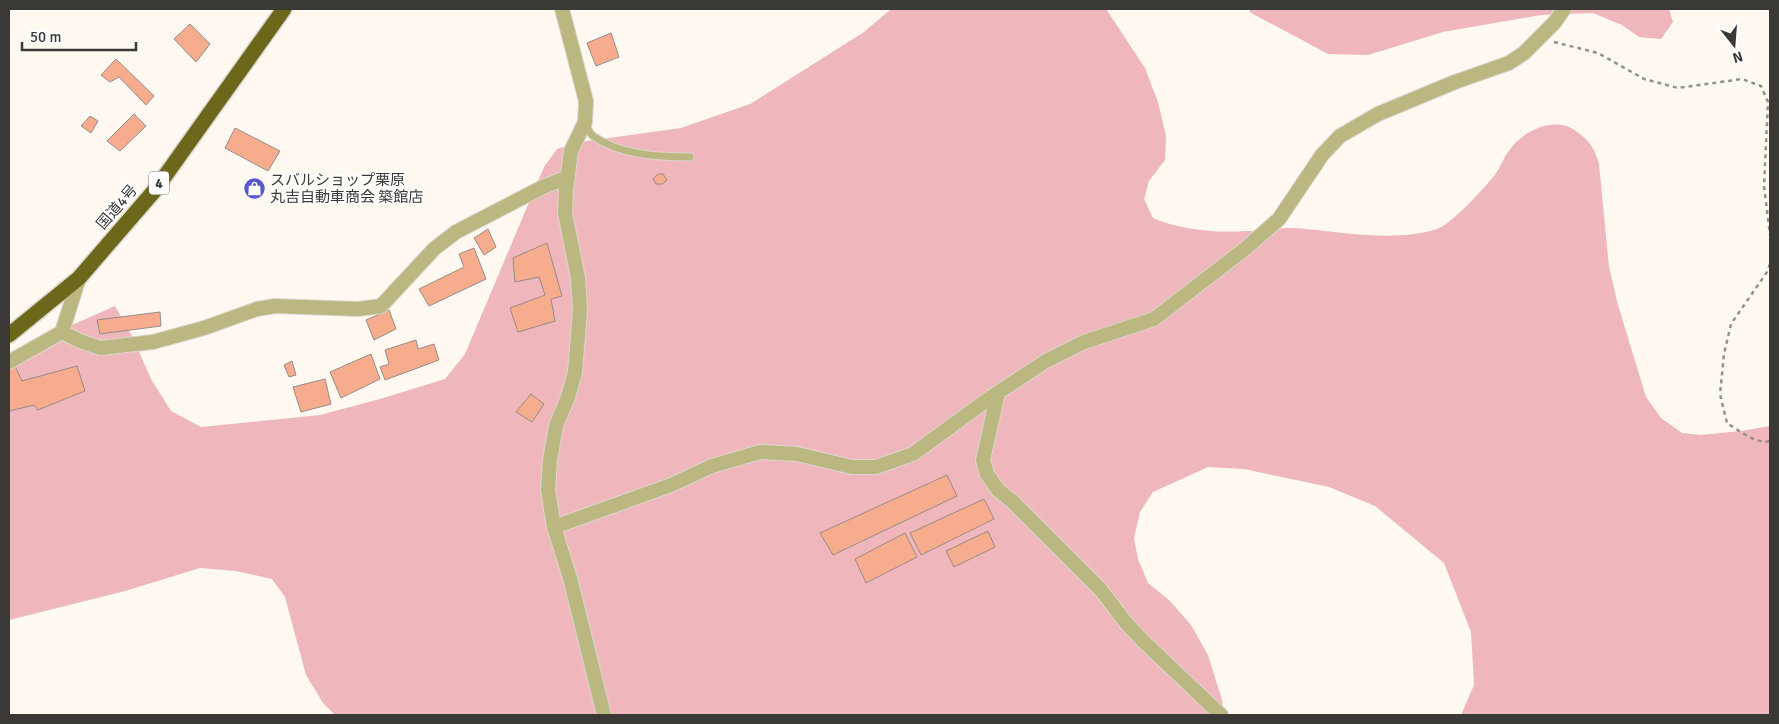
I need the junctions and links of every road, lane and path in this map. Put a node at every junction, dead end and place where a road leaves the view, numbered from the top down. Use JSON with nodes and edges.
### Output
{"nodes":[{"id":1,"x":284,"y":9,"type":"edge"},
{"id":2,"x":562,"y":9,"type":"edge"},
{"id":3,"x":1564,"y":9,"type":"edge"},
{"id":4,"x":1538,"y":39,"type":"junction"},
{"id":5,"x":585,"y":122,"type":"junction"},
{"id":6,"x":690,"y":157,"type":"dead end"},
{"id":7,"x":568,"y":177,"type":"junction"},
{"id":8,"x":1770,"y":235,"type":"edge"},
{"id":9,"x":1770,"y":264,"type":"edge"},
{"id":10,"x":79,"y":278,"type":"junction"},
{"id":11,"x":62,"y":332,"type":"junction"},
{"id":12,"x":9,"y":335,"type":"edge"},
{"id":13,"x":9,"y":362,"type":"edge"},
{"id":14,"x":998,"y":393,"type":"junction"},
{"id":15,"x":1770,"y":441,"type":"edge"},
{"id":16,"x":554,"y":527,"type":"junction"},
{"id":17,"x":604,"y":715,"type":"edge"},
{"id":18,"x":1221,"y":715,"type":"edge"}],
"edges":[{"from":1,"to":10,"type":"highway","name":"国道4号","number":"4"},
{"from":2,"to":5,"type":"street"},
{"from":3,"to":4,"type":"street"},
{"from":4,"to":8,"type":"path"},
{"from":4,"to":14,"type":"street"},
{"from":5,"to":6,"type":"lane"},
{"from":5,"to":7,"type":"street"},
{"from":7,"to":11,"type":"street"},
{"from":7,"to":16,"type":"street"},
{"from":9,"to":15,"type":"path"},
{"from":10,"to":11,"type":"street"},
{"from":10,"to":12,"type":"highway","name":"国道4号","number":"4"},
{"from":11,"to":13,"type":"street"},
{"from":14,"to":16,"type":"street"},
{"from":14,"to":18,"type":"street"},
{"from":16,"to":17,"type":"street"}]}
